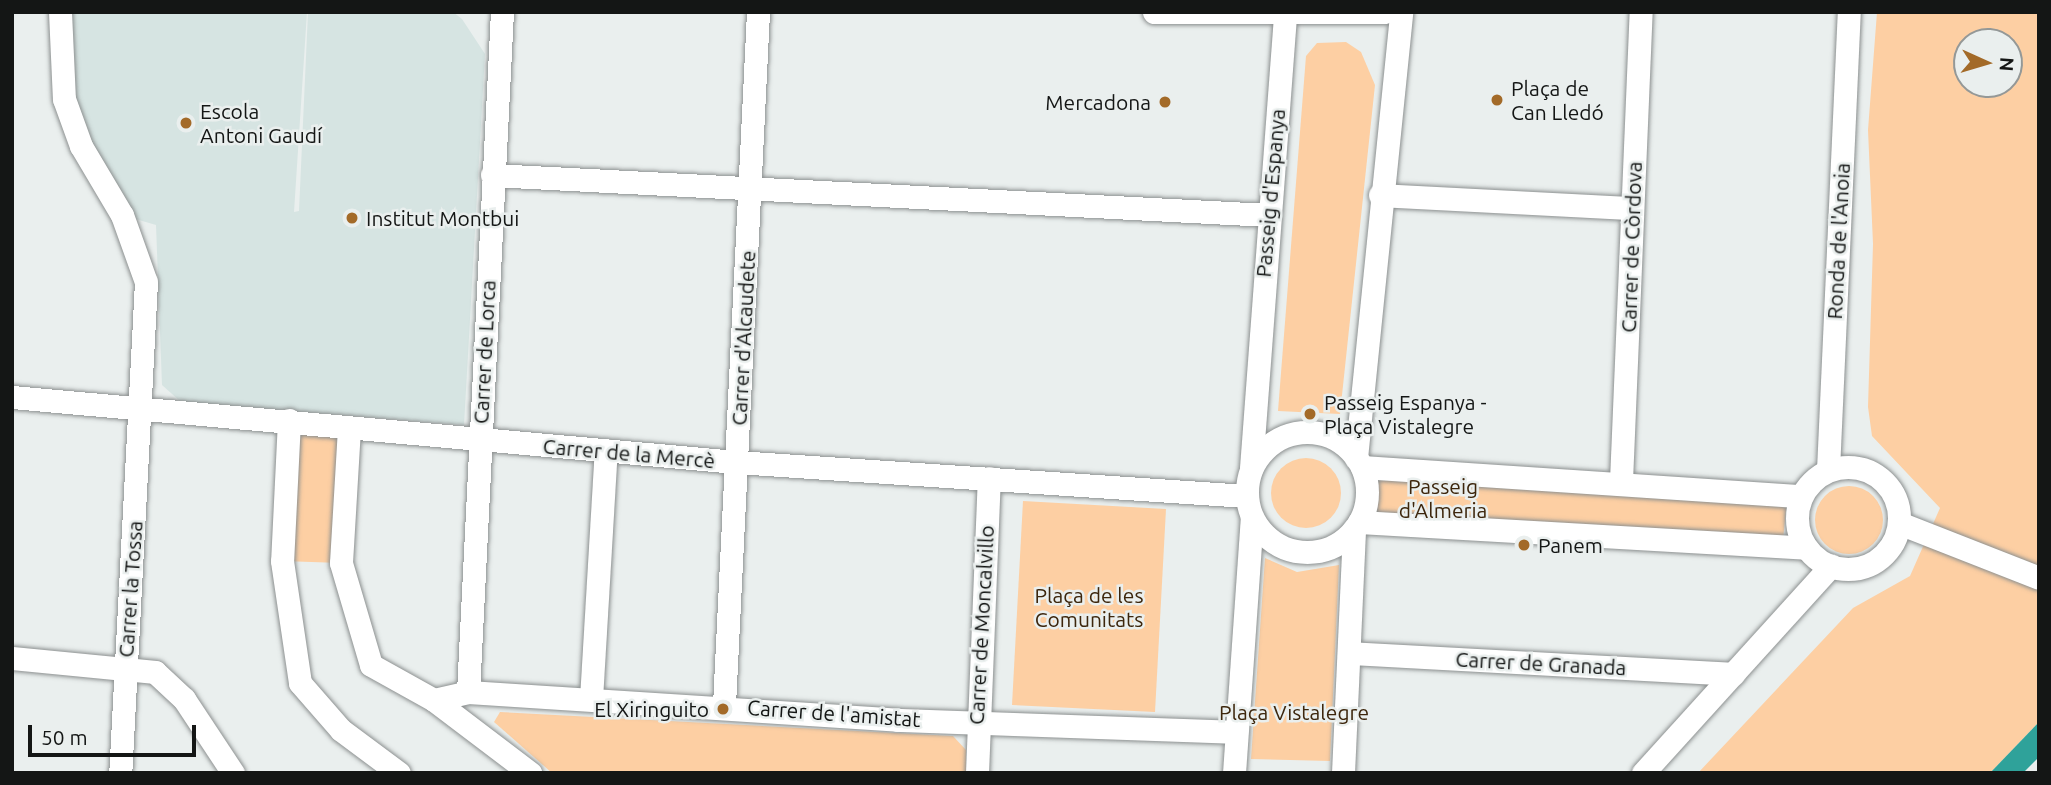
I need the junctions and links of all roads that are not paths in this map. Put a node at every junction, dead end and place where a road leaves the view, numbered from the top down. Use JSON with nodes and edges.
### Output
{"nodes":[{"id":1,"x":60,"y":12,"type":"edge"},
{"id":2,"x":502,"y":12,"type":"edge"},
{"id":3,"x":758,"y":12,"type":"edge"},
{"id":4,"x":1154,"y":12,"type":"edge"},
{"id":5,"x":1384,"y":12,"type":"edge"},
{"id":6,"x":1401,"y":12,"type":"edge"},
{"id":7,"x":1641,"y":12,"type":"edge"},
{"id":8,"x":1849,"y":12,"type":"edge"},
{"id":9,"x":1285,"y":17,"type":"junction"},
{"id":10,"x":492,"y":175,"type":"junction"},
{"id":11,"x":751,"y":184,"type":"junction"},
{"id":12,"x":1380,"y":195,"type":"junction"},
{"id":13,"x":1633,"y":208,"type":"junction"},
{"id":14,"x":1267,"y":215,"type":"junction"},
{"id":15,"x":12,"y":397,"type":"edge"},
{"id":16,"x":142,"y":405,"type":"junction"},
{"id":17,"x":289,"y":420,"type":"junction"},
{"id":18,"x":349,"y":428,"type":"junction"},
{"id":19,"x":479,"y":440,"type":"junction"},
{"id":20,"x":606,"y":450,"type":"junction"},
{"id":21,"x":736,"y":462,"type":"junction"},
{"id":22,"x":1359,"y":462,"type":"junction"},
{"id":23,"x":1251,"y":468,"type":"junction"},
{"id":24,"x":1828,"y":470,"type":"junction"},
{"id":25,"x":989,"y":478,"type":"junction"},
{"id":26,"x":1621,"y":481,"type":"junction"},
{"id":27,"x":1801,"y":496,"type":"junction"},
{"id":28,"x":1249,"y":507,"type":"junction"},
{"id":29,"x":1899,"y":523,"type":"junction"},
{"id":30,"x":1356,"y":525,"type":"junction"},
{"id":31,"x":1806,"y":548,"type":"junction"},
{"id":32,"x":1831,"y":566,"type":"junction"},
{"id":33,"x":2039,"y":578,"type":"edge"},
{"id":34,"x":1349,"y":653,"type":"junction"},
{"id":35,"x":12,"y":658,"type":"edge"},
{"id":36,"x":124,"y":665,"type":"junction"},
{"id":37,"x":1734,"y":674,"type":"junction"},
{"id":38,"x":468,"y":692,"type":"junction"},
{"id":39,"x":591,"y":699,"type":"junction"},
{"id":40,"x":434,"y":700,"type":"junction"},
{"id":41,"x":724,"y":705,"type":"junction"},
{"id":42,"x":975,"y":722,"type":"junction"},
{"id":43,"x":1235,"y":732,"type":"junction"},
{"id":44,"x":120,"y":773,"type":"edge"},
{"id":45,"x":233,"y":773,"type":"edge"},
{"id":46,"x":398,"y":773,"type":"edge"},
{"id":47,"x":530,"y":773,"type":"edge"},
{"id":48,"x":976,"y":773,"type":"edge"},
{"id":49,"x":1234,"y":773,"type":"edge"},
{"id":50,"x":1343,"y":773,"type":"edge"},
{"id":51,"x":1643,"y":773,"type":"edge"}],
"edges":[{"from":1,"to":16,"type":"street","name":"Carrer la Tossa"},
{"from":2,"to":10,"type":"street","name":"Carrer de Lorca"},
{"from":3,"to":11,"type":"street","name":"Carrer d'Alcaudete"},
{"from":4,"to":9,"type":"street"},
{"from":5,"to":9,"type":"street"},
{"from":6,"to":12,"type":"street"},
{"from":7,"to":13,"type":"street","name":"Carrer de Còrdova"},
{"from":8,"to":24,"type":"street","name":"Ronda de l'Anoia"},
{"from":9,"to":14,"type":"street","name":"Passeig d'Espanya"},
{"from":10,"to":11,"type":"street"},
{"from":10,"to":19,"type":"street","name":"Carrer de Lorca"},
{"from":11,"to":14,"type":"street"},
{"from":11,"to":21,"type":"street","name":"Carrer d'Alcaudete"},
{"from":12,"to":13,"type":"street"},
{"from":12,"to":22,"type":"street"},
{"from":13,"to":26,"type":"street","name":"Carrer de Còrdova"},
{"from":14,"to":23,"type":"street","name":"Passeig d'Espanya"},
{"from":15,"to":16,"type":"street","name":"Carrer de la Mercè"},
{"from":16,"to":17,"type":"street","name":"Carrer de la Mercè"},
{"from":16,"to":36,"type":"street","name":"Carrer la Tossa"},
{"from":17,"to":18,"type":"street","name":"Carrer de la Mercè"},
{"from":17,"to":46,"type":"street"},
{"from":18,"to":19,"type":"street","name":"Carrer de la Mercè"},
{"from":18,"to":40,"type":"street"},
{"from":19,"to":20,"type":"street","name":"Carrer de la Mercè"},
{"from":19,"to":38,"type":"street","name":"Carrer de Lorca"},
{"from":20,"to":21,"type":"street","name":"Carrer de la Mercè"},
{"from":20,"to":39,"type":"street"},
{"from":21,"to":25,"type":"street","name":"Carrer de la Mercè"},
{"from":21,"to":41,"type":"street","name":"Carrer d'Alcaudete"},
{"from":22,"to":23,"type":"street"},
{"from":22,"to":26,"type":"street"},
{"from":22,"to":30,"type":"street"},
{"from":23,"to":28,"type":"street","name":"Passeig d'Espanya"},
{"from":24,"to":27,"type":"street"},
{"from":24,"to":29,"type":"street"},
{"from":25,"to":28,"type":"street","name":"Carrer de la Mercè"},
{"from":25,"to":42,"type":"street","name":"Carrer de Moncalvillo"},
{"from":26,"to":27,"type":"street"},
{"from":27,"to":31,"type":"street"},
{"from":28,"to":30,"type":"street"},
{"from":28,"to":43,"type":"street","name":"Passeig d'Espanya"},
{"from":29,"to":32,"type":"street"},
{"from":29,"to":33,"type":"street"},
{"from":30,"to":31,"type":"street"},
{"from":30,"to":34,"type":"street"},
{"from":31,"to":32,"type":"street"},
{"from":32,"to":37,"type":"street"},
{"from":34,"to":37,"type":"street","name":"Carrer de Granada"},
{"from":34,"to":50,"type":"street"},
{"from":35,"to":36,"type":"street"},
{"from":36,"to":44,"type":"street","name":"Carrer la Tossa"},
{"from":36,"to":45,"type":"street"},
{"from":37,"to":51,"type":"street"},
{"from":38,"to":39,"type":"street","name":"Carrer de l'amistat"},
{"from":38,"to":40,"type":"street","name":"Carrer de l'amistat"},
{"from":39,"to":41,"type":"street","name":"Carrer de l'amistat"},
{"from":40,"to":47,"type":"street"},
{"from":41,"to":42,"type":"street","name":"Carrer de l'amistat"},
{"from":42,"to":43,"type":"street","name":"Carrer de l'amistat"},
{"from":42,"to":48,"type":"street","name":"Carrer de Moncalvillo"},
{"from":43,"to":49,"type":"street","name":"Passeig d'Espanya"}]}
